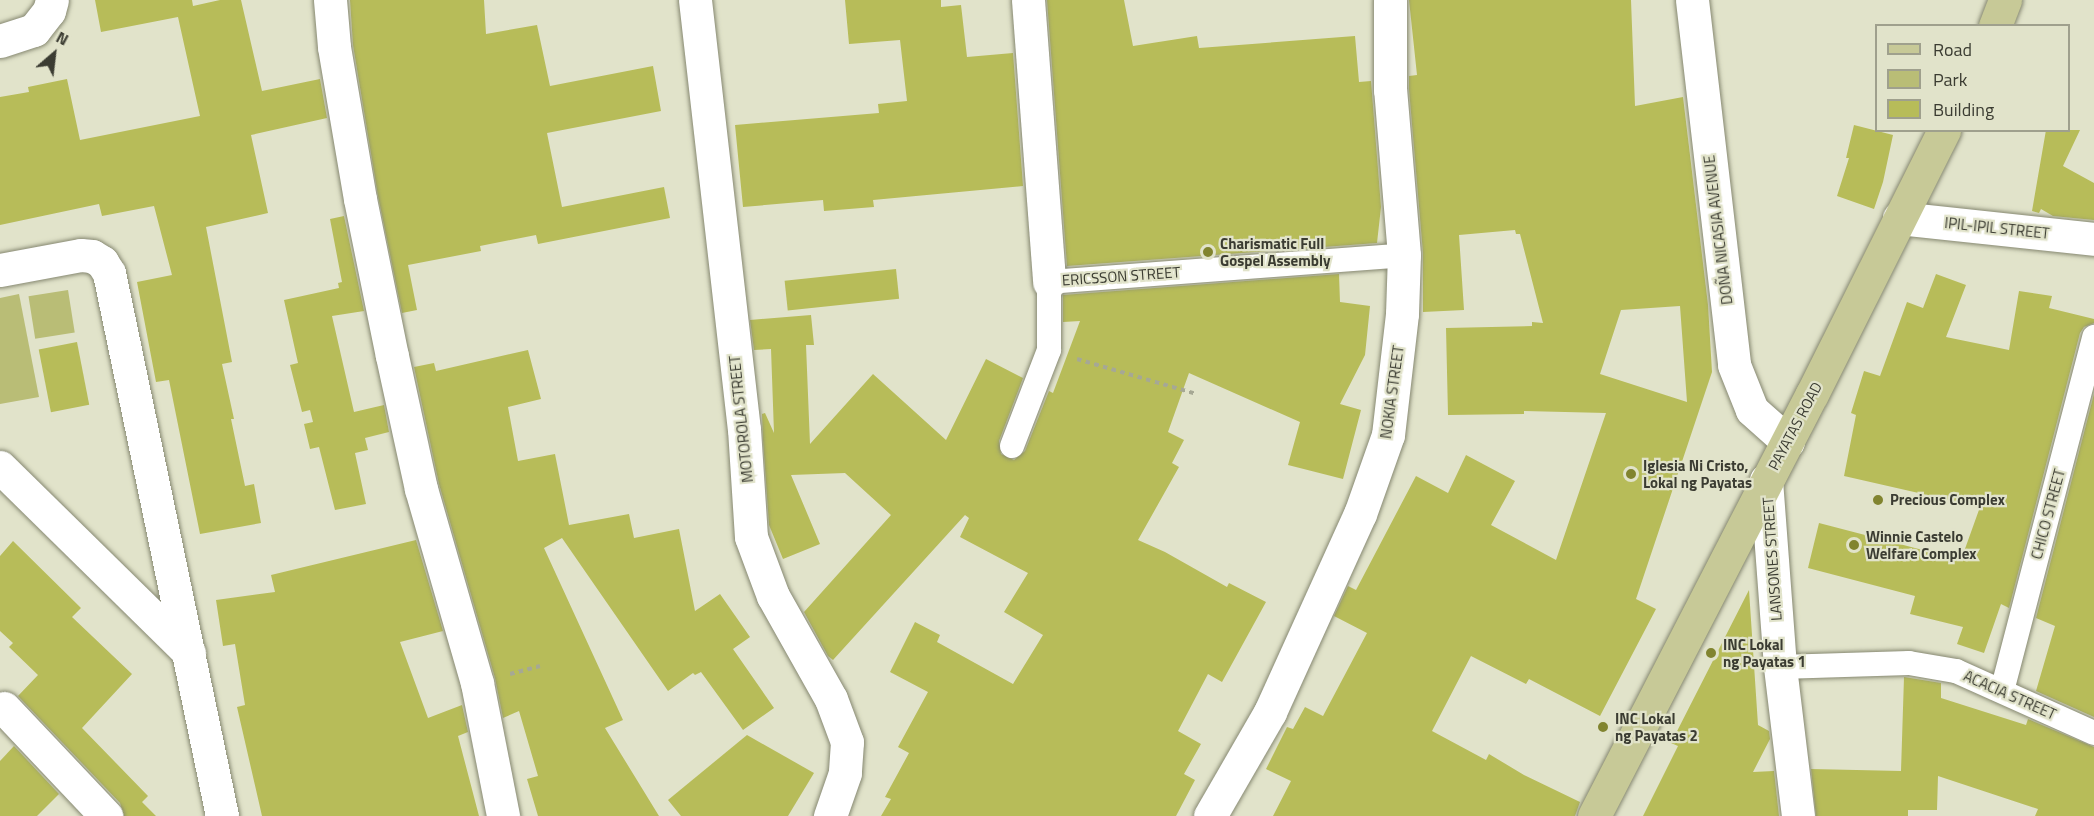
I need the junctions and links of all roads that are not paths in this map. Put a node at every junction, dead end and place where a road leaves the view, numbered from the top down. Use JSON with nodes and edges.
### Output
{"nodes":[{"id":1,"x":52,"y":0,"type":"edge"},
{"id":2,"x":330,"y":0,"type":"edge"},
{"id":3,"x":696,"y":0,"type":"edge"},
{"id":4,"x":1028,"y":0,"type":"edge"},
{"id":5,"x":1390,"y":0,"type":"edge"},
{"id":6,"x":1692,"y":0,"type":"edge"},
{"id":7,"x":2005,"y":0,"type":"edge"},
{"id":8,"x":1996,"y":24,"type":"edge"},
{"id":9,"x":0,"y":41,"type":"edge"},
{"id":10,"x":1943,"y":132,"type":"edge"},
{"id":11,"x":1899,"y":218,"type":"junction"},
{"id":12,"x":2094,"y":239,"type":"edge"},
{"id":13,"x":1404,"y":255,"type":"junction"},
{"id":14,"x":0,"y":270,"type":"edge"},
{"id":15,"x":1049,"y":282,"type":"junction"},
{"id":16,"x":2094,"y":337,"type":"edge"},
{"id":17,"x":1788,"y":442,"type":"junction"},
{"id":18,"x":1012,"y":446,"type":"dead end"},
{"id":19,"x":0,"y":468,"type":"edge"},
{"id":20,"x":1766,"y":480,"type":"junction"},
{"id":21,"x":189,"y":653,"type":"junction"},
{"id":22,"x":1780,"y":667,"type":"junction"},
{"id":23,"x":2002,"y":691,"type":"junction"},
{"id":24,"x":4,"y":708,"type":"dead end"},
{"id":25,"x":2094,"y":733,"type":"edge"},
{"id":26,"x":106,"y":816,"type":"edge"},
{"id":27,"x":222,"y":816,"type":"edge"},
{"id":28,"x":503,"y":816,"type":"edge"},
{"id":29,"x":830,"y":816,"type":"edge"},
{"id":30,"x":1210,"y":816,"type":"edge"},
{"id":31,"x":1593,"y":816,"type":"edge"},
{"id":32,"x":1798,"y":816,"type":"edge"}],
"edges":[{"from":1,"to":9,"type":"street"},
{"from":2,"to":28,"type":"street"},
{"from":3,"to":29,"type":"street","name":"MOTOROLA STREET"},
{"from":4,"to":15,"type":"street","name":"ERICSSON STREET"},
{"from":5,"to":13,"type":"street","name":"NOKIA STREET"},
{"from":6,"to":17,"type":"street","name":"DOÑA NICASIA AVENUE"},
{"from":7,"to":8,"type":"main road"},
{"from":10,"to":11,"type":"main road","name":"PAYATAS ROAD"},
{"from":11,"to":12,"type":"street","name":"IPIL-IPIL STREET"},
{"from":11,"to":17,"type":"main road","name":"PAYATAS ROAD"},
{"from":13,"to":15,"type":"street","name":"ERICSSON STREET"},
{"from":13,"to":30,"type":"street","name":"NOKIA STREET"},
{"from":14,"to":21,"type":"street"},
{"from":15,"to":18,"type":"street"},
{"from":16,"to":23,"type":"street","name":"CHICO STREET"},
{"from":17,"to":20,"type":"main road","name":"PAYATAS ROAD"},
{"from":19,"to":21,"type":"street"},
{"from":20,"to":22,"type":"street","name":"LANSONES STREET"},
{"from":20,"to":31,"type":"main road","name":"PAYATAS ROAD"},
{"from":21,"to":27,"type":"street"},
{"from":22,"to":23,"type":"street","name":"ACACIA STREET"},
{"from":22,"to":32,"type":"street","name":"LANSONES STREET"},
{"from":23,"to":25,"type":"street","name":"ACACIA STREET"},
{"from":24,"to":26,"type":"street"}]}
